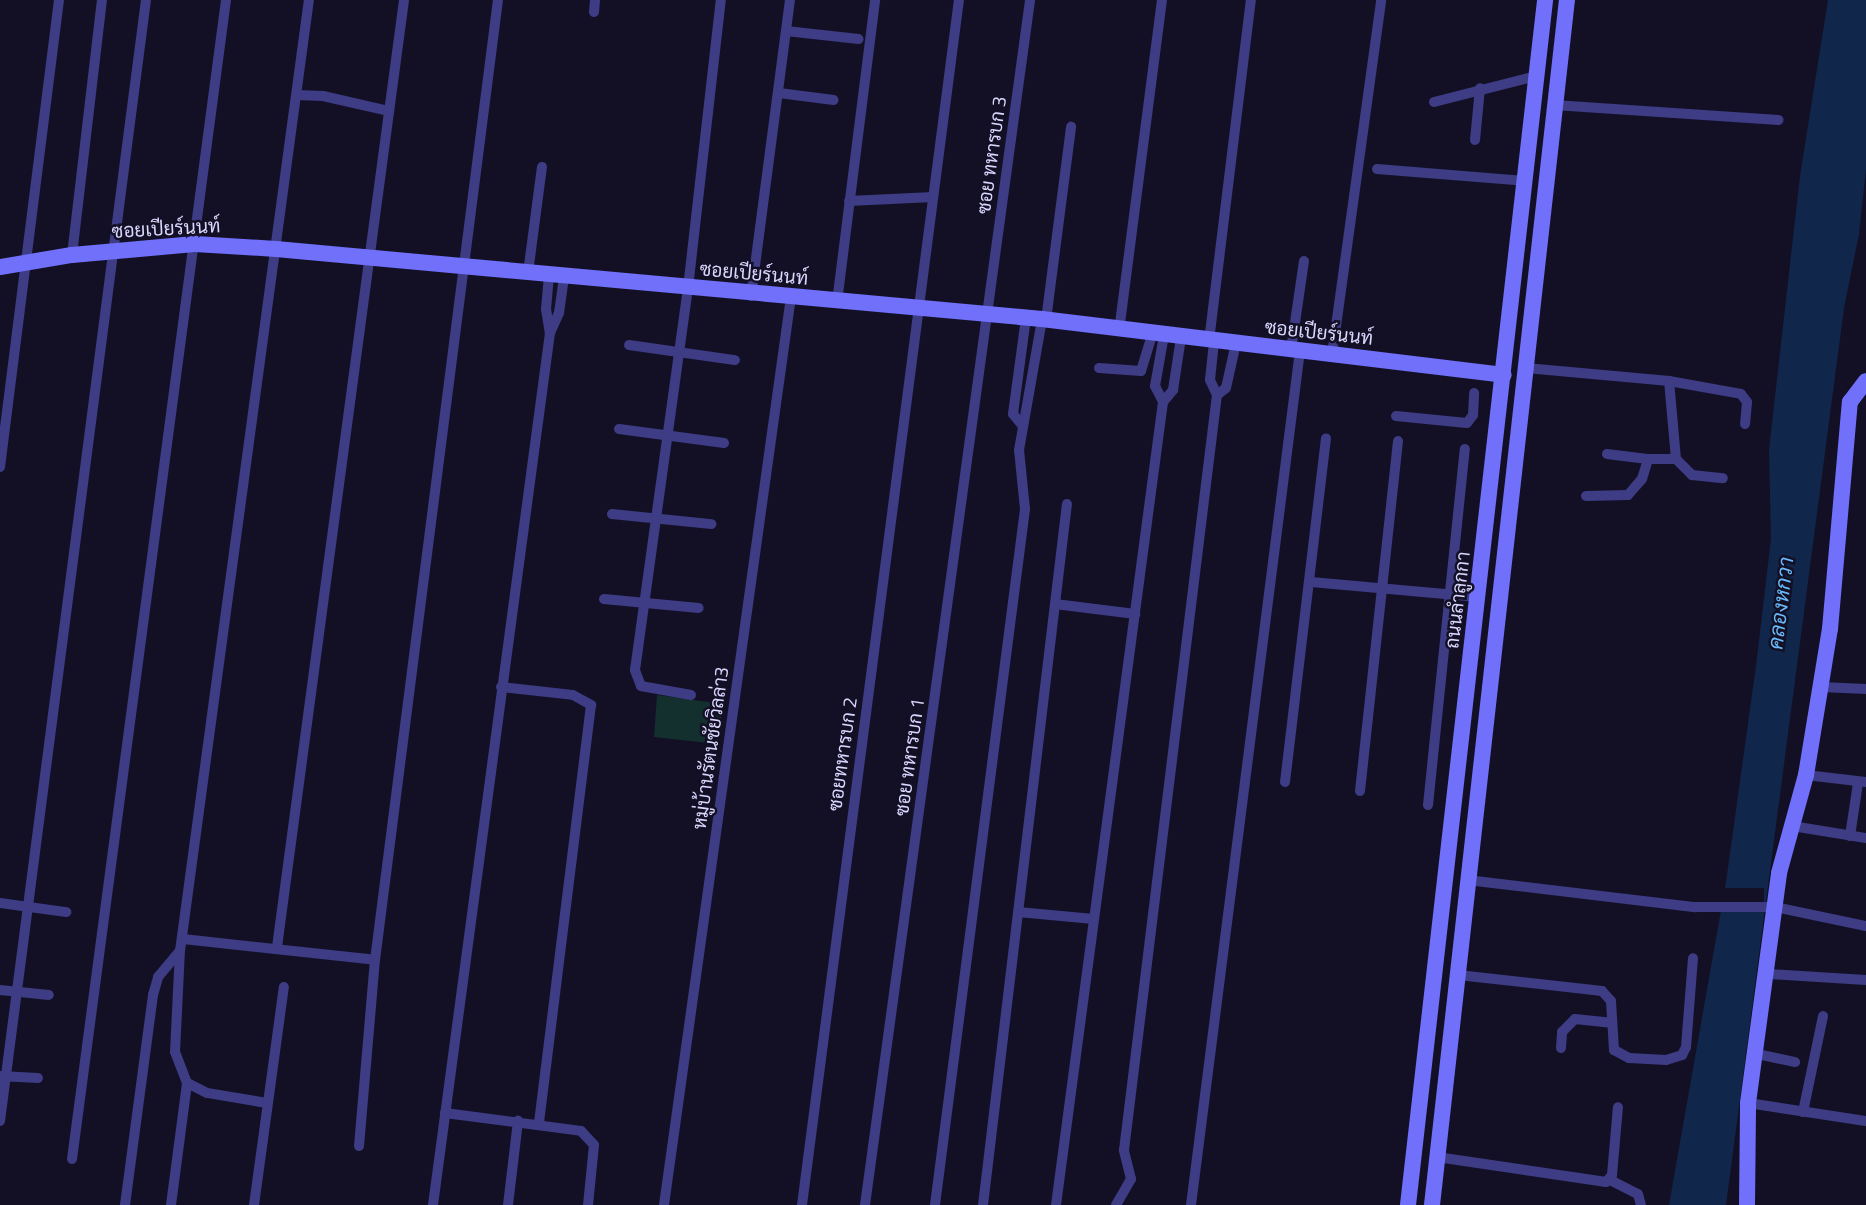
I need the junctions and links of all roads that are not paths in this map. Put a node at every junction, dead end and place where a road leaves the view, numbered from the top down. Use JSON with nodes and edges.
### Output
{"nodes":[{"id":1,"x":60,"y":0,"type":"edge"},
{"id":2,"x":102,"y":0,"type":"edge"},
{"id":3,"x":146,"y":0,"type":"edge"},
{"id":4,"x":226,"y":0,"type":"edge"},
{"id":5,"x":309,"y":0,"type":"edge"},
{"id":6,"x":404,"y":0,"type":"edge"},
{"id":7,"x":498,"y":0,"type":"edge"},
{"id":8,"x":595,"y":0,"type":"edge"},
{"id":9,"x":721,"y":0,"type":"edge"},
{"id":10,"x":790,"y":0,"type":"edge"},
{"id":11,"x":874,"y":0,"type":"edge"},
{"id":12,"x":959,"y":0,"type":"edge"},
{"id":13,"x":1030,"y":0,"type":"edge"},
{"id":14,"x":1162,"y":0,"type":"edge"},
{"id":15,"x":1251,"y":0,"type":"edge"},
{"id":16,"x":1381,"y":0,"type":"edge"},
{"id":17,"x":1545,"y":0,"type":"edge"},
{"id":18,"x":1567,"y":0,"type":"edge"},
{"id":19,"x":594,"y":12,"type":"dead end"},
{"id":20,"x":786,"y":31,"type":"junction"},
{"id":21,"x":859,"y":39,"type":"dead end"},
{"id":22,"x":1536,"y":76,"type":"junction"},
{"id":23,"x":1480,"y":88,"type":"junction"},
{"id":24,"x":779,"y":93,"type":"junction"},
{"id":25,"x":297,"y":95,"type":"junction"},
{"id":26,"x":834,"y":100,"type":"dead end"},
{"id":27,"x":1434,"y":102,"type":"dead end"},
{"id":28,"x":1554,"y":104,"type":"junction"},
{"id":29,"x":389,"y":111,"type":"junction"},
{"id":30,"x":1778,"y":120,"type":"dead end"},
{"id":31,"x":1071,"y":127,"type":"dead end"},
{"id":32,"x":1475,"y":140,"type":"dead end"},
{"id":33,"x":542,"y":167,"type":"dead end"},
{"id":34,"x":1377,"y":169,"type":"dead end"},
{"id":35,"x":1525,"y":181,"type":"junction"},
{"id":36,"x":933,"y":197,"type":"junction"},
{"id":37,"x":849,"y":201,"type":"junction"},
{"id":38,"x":195,"y":244,"type":"junction"},
{"id":39,"x":276,"y":249,"type":"junction"},
{"id":40,"x":116,"y":251,"type":"junction"},
{"id":41,"x":72,"y":255,"type":"junction"},
{"id":42,"x":367,"y":257,"type":"junction"},
{"id":43,"x":1304,"y":261,"type":"dead end"},
{"id":44,"x":26,"y":262,"type":"junction"},
{"id":45,"x":0,"y":267,"type":"edge"},
{"id":46,"x":463,"y":267,"type":"junction"},
{"id":47,"x":528,"y":273,"type":"junction"},
{"id":48,"x":556,"y":276,"type":"junction"},
{"id":49,"x":688,"y":289,"type":"junction"},
{"id":50,"x":751,"y":296,"type":"junction"},
{"id":51,"x":791,"y":297,"type":"junction"},
{"id":52,"x":837,"y":302,"type":"junction"},
{"id":53,"x":921,"y":307,"type":"junction"},
{"id":54,"x":986,"y":314,"type":"junction"},
{"id":55,"x":1038,"y":319,"type":"junction"},
{"id":56,"x":1119,"y":331,"type":"junction"},
{"id":57,"x":1158,"y":335,"type":"junction"},
{"id":58,"x":1181,"y":338,"type":"junction"},
{"id":59,"x":1211,"y":342,"type":"junction"},
{"id":60,"x":1236,"y":343,"type":"junction"},
{"id":61,"x":629,"y":345,"type":"dead end"},
{"id":62,"x":1295,"y":350,"type":"junction"},
{"id":63,"x":679,"y":354,"type":"junction"},
{"id":64,"x":1332,"y":355,"type":"junction"},
{"id":65,"x":735,"y":360,"type":"dead end"},
{"id":66,"x":1099,"y":368,"type":"dead end"},
{"id":67,"x":1526,"y":368,"type":"junction"},
{"id":68,"x":1504,"y":375,"type":"junction"},
{"id":69,"x":1669,"y":381,"type":"junction"},
{"id":70,"x":1865,"y":383,"type":"edge"},
{"id":71,"x":1474,"y":393,"type":"dead end"},
{"id":72,"x":1217,"y":395,"type":"junction"},
{"id":73,"x":1163,"y":402,"type":"junction"},
{"id":74,"x":1473,"y":415,"type":"junction"},
{"id":75,"x":1396,"y":416,"type":"dead end"},
{"id":76,"x":1500,"y":417,"type":"junction"},
{"id":77,"x":1745,"y":424,"type":"dead end"},
{"id":78,"x":1022,"y":425,"type":"junction"},
{"id":79,"x":618,"y":429,"type":"dead end"},
{"id":80,"x":1326,"y":438,"type":"dead end"},
{"id":81,"x":667,"y":439,"type":"junction"},
{"id":82,"x":1398,"y":442,"type":"dead end"},
{"id":83,"x":724,"y":443,"type":"dead end"},
{"id":84,"x":1465,"y":449,"type":"dead end"},
{"id":85,"x":1607,"y":454,"type":"dead end"},
{"id":86,"x":1648,"y":459,"type":"junction"},
{"id":87,"x":1675,"y":459,"type":"junction"},
{"id":88,"x":0,"y":467,"type":"edge"},
{"id":89,"x":1723,"y":478,"type":"dead end"},
{"id":90,"x":1586,"y":496,"type":"dead end"},
{"id":91,"x":1067,"y":504,"type":"dead end"},
{"id":92,"x":611,"y":513,"type":"dead end"},
{"id":93,"x":655,"y":516,"type":"junction"},
{"id":94,"x":711,"y":524,"type":"dead end"},
{"id":95,"x":1311,"y":582,"type":"junction"},
{"id":96,"x":1381,"y":587,"type":"junction"},
{"id":97,"x":1450,"y":594,"type":"junction"},
{"id":98,"x":1478,"y":597,"type":"junction"},
{"id":99,"x":604,"y":599,"type":"dead end"},
{"id":100,"x":645,"y":603,"type":"junction"},
{"id":101,"x":1055,"y":604,"type":"junction"},
{"id":102,"x":699,"y":608,"type":"dead end"},
{"id":103,"x":1135,"y":614,"type":"junction"},
{"id":104,"x":1492,"y":666,"type":"junction"},
{"id":105,"x":1471,"y":667,"type":"junction"},
{"id":106,"x":501,"y":687,"type":"junction"},
{"id":107,"x":1821,"y":687,"type":"junction"},
{"id":108,"x":1866,"y":689,"type":"edge"},
{"id":109,"x":691,"y":695,"type":"dead end"},
{"id":110,"x":1806,"y":775,"type":"junction"},
{"id":111,"x":1285,"y":782,"type":"dead end"},
{"id":112,"x":1862,"y":783,"type":"edge"},
{"id":113,"x":1360,"y":791,"type":"dead end"},
{"id":114,"x":1428,"y":805,"type":"dead end"},
{"id":115,"x":1792,"y":827,"type":"junction"},
{"id":116,"x":1850,"y":836,"type":"junction"},
{"id":117,"x":1866,"y":838,"type":"edge"},
{"id":118,"x":1467,"y":880,"type":"junction"},
{"id":119,"x":0,"y":904,"type":"edge"},
{"id":120,"x":29,"y":906,"type":"junction"},
{"id":121,"x":1772,"y":907,"type":"junction"},
{"id":122,"x":66,"y":912,"type":"dead end"},
{"id":123,"x":1018,"y":912,"type":"junction"},
{"id":124,"x":1094,"y":919,"type":"junction"},
{"id":125,"x":1866,"y":926,"type":"edge"},
{"id":126,"x":183,"y":939,"type":"junction"},
{"id":127,"x":277,"y":947,"type":"junction"},
{"id":128,"x":180,"y":951,"type":"junction"},
{"id":129,"x":1693,"y":958,"type":"dead end"},
{"id":130,"x":375,"y":960,"type":"junction"},
{"id":131,"x":1769,"y":974,"type":"junction"},
{"id":132,"x":1458,"y":975,"type":"junction"},
{"id":133,"x":1866,"y":980,"type":"edge"},
{"id":134,"x":284,"y":987,"type":"dead end"},
{"id":135,"x":0,"y":990,"type":"edge"},
{"id":136,"x":17,"y":992,"type":"junction"},
{"id":137,"x":49,"y":995,"type":"dead end"},
{"id":138,"x":1823,"y":1016,"type":"dead end"},
{"id":139,"x":1611,"y":1023,"type":"junction"},
{"id":140,"x":1561,"y":1048,"type":"dead end"},
{"id":141,"x":1757,"y":1054,"type":"junction"},
{"id":142,"x":1795,"y":1062,"type":"dead end"},
{"id":143,"x":3,"y":1076,"type":"edge"},
{"id":144,"x":38,"y":1078,"type":"dead end"},
{"id":145,"x":187,"y":1083,"type":"junction"},
{"id":146,"x":267,"y":1103,"type":"junction"},
{"id":147,"x":1748,"y":1103,"type":"junction"},
{"id":148,"x":1618,"y":1107,"type":"dead end"},
{"id":149,"x":446,"y":1112,"type":"junction"},
{"id":150,"x":1803,"y":1112,"type":"junction"},
{"id":151,"x":0,"y":1121,"type":"edge"},
{"id":152,"x":518,"y":1121,"type":"junction"},
{"id":153,"x":1866,"y":1121,"type":"edge"},
{"id":154,"x":539,"y":1123,"type":"junction"},
{"id":155,"x":359,"y":1146,"type":"dead end"},
{"id":156,"x":1437,"y":1157,"type":"junction"},
{"id":157,"x":72,"y":1159,"type":"dead end"},
{"id":158,"x":1610,"y":1180,"type":"junction"},
{"id":159,"x":125,"y":1205,"type":"edge"},
{"id":160,"x":171,"y":1205,"type":"edge"},
{"id":161,"x":254,"y":1205,"type":"edge"},
{"id":162,"x":433,"y":1205,"type":"edge"},
{"id":163,"x":509,"y":1205,"type":"edge"},
{"id":164,"x":588,"y":1205,"type":"edge"},
{"id":165,"x":664,"y":1205,"type":"edge"},
{"id":166,"x":802,"y":1205,"type":"edge"},
{"id":167,"x":865,"y":1205,"type":"edge"},
{"id":168,"x":935,"y":1205,"type":"edge"},
{"id":169,"x":983,"y":1205,"type":"edge"},
{"id":170,"x":1056,"y":1205,"type":"edge"},
{"id":171,"x":1116,"y":1205,"type":"edge"},
{"id":172,"x":1191,"y":1205,"type":"edge"},
{"id":173,"x":1408,"y":1205,"type":"edge"},
{"id":174,"x":1432,"y":1205,"type":"edge"},
{"id":175,"x":1642,"y":1205,"type":"edge"},
{"id":176,"x":1747,"y":1205,"type":"edge"}],
"edges":[{"from":1,"to":44,"type":"street"},
{"from":2,"to":41,"type":"street"},
{"from":3,"to":40,"type":"street"},
{"from":4,"to":38,"type":"street"},
{"from":5,"to":25,"type":"street"},
{"from":6,"to":29,"type":"street"},
{"from":7,"to":46,"type":"street"},
{"from":8,"to":19,"type":"street"},
{"from":9,"to":49,"type":"street"},
{"from":10,"to":20,"type":"street"},
{"from":11,"to":37,"type":"street"},
{"from":12,"to":36,"type":"street","name":"ซอยทหารบก 2"},
{"from":13,"to":54,"type":"street","name":"ซอย ทหารบก 3"},
{"from":14,"to":56,"type":"street"},
{"from":15,"to":59,"type":"street"},
{"from":16,"to":64,"type":"street"},
{"from":17,"to":22,"type":"main road","name":"ถนนลำลูกกา"},
{"from":18,"to":28,"type":"main road"},
{"from":20,"to":21,"type":"street"},
{"from":20,"to":24,"type":"street"},
{"from":22,"to":23,"type":"street"},
{"from":22,"to":35,"type":"main road","name":"ถนนลำลูกกา"},
{"from":23,"to":27,"type":"street"},
{"from":23,"to":32,"type":"street"},
{"from":24,"to":26,"type":"street"},
{"from":24,"to":50,"type":"street"},
{"from":25,"to":29,"type":"street"},
{"from":25,"to":39,"type":"street"},
{"from":28,"to":30,"type":"street"},
{"from":28,"to":67,"type":"main road"},
{"from":29,"to":42,"type":"street"},
{"from":31,"to":55,"type":"street"},
{"from":33,"to":47,"type":"street"},
{"from":34,"to":35,"type":"street"},
{"from":35,"to":68,"type":"main road","name":"ถนนลำลูกกา"},
{"from":36,"to":37,"type":"street"},
{"from":36,"to":53,"type":"street","name":"ซอยทหารบก 2"},
{"from":37,"to":52,"type":"street"},
{"from":38,"to":39,"type":"main road","name":"ซอยเปียร์นนท์"},
{"from":38,"to":40,"type":"main road","name":"ซอยเปียร์นนท์"},
{"from":38,"to":157,"type":"street"},
{"from":39,"to":42,"type":"main road","name":"ซอยเปียร์นนท์"},
{"from":39,"to":126,"type":"street"},
{"from":40,"to":41,"type":"main road","name":"ซอยเปียร์นนท์"},
{"from":40,"to":120,"type":"street"},
{"from":41,"to":44,"type":"main road","name":"ซอยเปียร์นนท์"},
{"from":42,"to":46,"type":"main road","name":"ซอยเปียร์นนท์"},
{"from":42,"to":127,"type":"street"},
{"from":43,"to":62,"type":"street"},
{"from":44,"to":45,"type":"main road","name":"ซอยเปียร์นนท์"},
{"from":44,"to":88,"type":"street"},
{"from":46,"to":47,"type":"main road","name":"ซอยเปียร์นนท์"},
{"from":46,"to":130,"type":"street"},
{"from":47,"to":48,"type":"main road","name":"ซอยเปียร์นนท์"},
{"from":48,"to":49,"type":"main road","name":"ซอยเปียร์นนท์"},
{"from":48,"to":106,"type":"street"},
{"from":49,"to":50,"type":"main road","name":"ซอยเปียร์นนท์"},
{"from":49,"to":63,"type":"street"},
{"from":50,"to":51,"type":"main road","name":"ซอยเปียร์นนท์"},
{"from":51,"to":52,"type":"main road","name":"ซอยเปียร์นนท์"},
{"from":51,"to":165,"type":"street","name":"หมู่บ้านรัตนชัยวิลล่า3"},
{"from":52,"to":53,"type":"main road","name":"ซอยเปียร์นนท์"},
{"from":53,"to":54,"type":"main road","name":"ซอยเปียร์นนท์"},
{"from":53,"to":166,"type":"street","name":"ซอยทหารบก 2"},
{"from":54,"to":55,"type":"main road","name":"ซอยเปียร์นนท์"},
{"from":54,"to":167,"type":"street","name":"ซอย ทหารบก 1"},
{"from":55,"to":56,"type":"main road","name":"ซอยเปียร์นนท์"},
{"from":55,"to":78,"type":"street"},
{"from":55,"to":78,"type":"street"},
{"from":56,"to":57,"type":"main road","name":"ซอยเปียร์นนท์"},
{"from":57,"to":58,"type":"main road","name":"ซอยเปียร์นนท์"},
{"from":57,"to":66,"type":"street"},
{"from":57,"to":73,"type":"street"},
{"from":58,"to":59,"type":"main road","name":"ซอยเปียร์นนท์"},
{"from":58,"to":73,"type":"street"},
{"from":59,"to":60,"type":"main road","name":"ซอยเปียร์นนท์"},
{"from":59,"to":72,"type":"street"},
{"from":60,"to":62,"type":"main road","name":"ซอยเปียร์นนท์"},
{"from":60,"to":72,"type":"street"},
{"from":61,"to":63,"type":"street"},
{"from":62,"to":64,"type":"main road","name":"ซอยเปียร์นนท์"},
{"from":62,"to":172,"type":"street"},
{"from":63,"to":65,"type":"street"},
{"from":63,"to":81,"type":"street"},
{"from":64,"to":68,"type":"main road","name":"ซอยเปียร์นนท์"},
{"from":67,"to":69,"type":"street"},
{"from":67,"to":104,"type":"main road"},
{"from":68,"to":76,"type":"main road","name":"ถนนลำลูกกา"},
{"from":69,"to":77,"type":"street"},
{"from":69,"to":87,"type":"street"},
{"from":70,"to":107,"type":"main road"},
{"from":71,"to":74,"type":"street"},
{"from":72,"to":171,"type":"street"},
{"from":73,"to":103,"type":"street"},
{"from":74,"to":75,"type":"street"},
{"from":74,"to":76,"type":"street"},
{"from":76,"to":98,"type":"main road","name":"ถนนลำลูกกา"},
{"from":78,"to":168,"type":"street"},
{"from":79,"to":81,"type":"street"},
{"from":80,"to":95,"type":"street"},
{"from":81,"to":83,"type":"street"},
{"from":81,"to":93,"type":"street"},
{"from":82,"to":96,"type":"street"},
{"from":84,"to":97,"type":"street"},
{"from":85,"to":86,"type":"street"},
{"from":86,"to":87,"type":"street"},
{"from":86,"to":90,"type":"street"},
{"from":87,"to":89,"type":"street"},
{"from":91,"to":101,"type":"street"},
{"from":92,"to":93,"type":"street"},
{"from":93,"to":94,"type":"street"},
{"from":93,"to":100,"type":"street"},
{"from":95,"to":96,"type":"street"},
{"from":95,"to":111,"type":"street"},
{"from":96,"to":97,"type":"street"},
{"from":96,"to":113,"type":"street"},
{"from":97,"to":98,"type":"street"},
{"from":97,"to":114,"type":"street"},
{"from":98,"to":105,"type":"main road","name":"ถนนลำลูกกา"},
{"from":99,"to":100,"type":"street"},
{"from":100,"to":102,"type":"street"},
{"from":100,"to":109,"type":"street"},
{"from":101,"to":103,"type":"street"},
{"from":101,"to":123,"type":"street"},
{"from":103,"to":124,"type":"street"},
{"from":104,"to":105,"type":"main road"},
{"from":104,"to":118,"type":"main road"},
{"from":105,"to":173,"type":"main road","name":"ถนนลำลูกกา"},
{"from":106,"to":149,"type":"street"},
{"from":106,"to":154,"type":"street"},
{"from":107,"to":108,"type":"street"},
{"from":107,"to":110,"type":"main road"},
{"from":110,"to":112,"type":"street"},
{"from":110,"to":115,"type":"main road"},
{"from":112,"to":116,"type":"street"},
{"from":115,"to":116,"type":"street"},
{"from":115,"to":121,"type":"main road"},
{"from":116,"to":117,"type":"street"},
{"from":118,"to":121,"type":"street"},
{"from":118,"to":132,"type":"main road"},
{"from":119,"to":120,"type":"street"},
{"from":120,"to":122,"type":"street"},
{"from":120,"to":136,"type":"street"},
{"from":121,"to":125,"type":"street"},
{"from":121,"to":131,"type":"main road"},
{"from":123,"to":124,"type":"street"},
{"from":123,"to":169,"type":"street"},
{"from":124,"to":170,"type":"street"},
{"from":126,"to":127,"type":"street"},
{"from":126,"to":128,"type":"street"},
{"from":127,"to":130,"type":"street"},
{"from":128,"to":145,"type":"street"},
{"from":128,"to":159,"type":"street"},
{"from":129,"to":139,"type":"street"},
{"from":130,"to":155,"type":"street"},
{"from":131,"to":133,"type":"street"},
{"from":131,"to":141,"type":"main road"},
{"from":132,"to":139,"type":"street"},
{"from":132,"to":156,"type":"main road"},
{"from":134,"to":146,"type":"street"},
{"from":135,"to":136,"type":"street"},
{"from":136,"to":137,"type":"street"},
{"from":136,"to":143,"type":"street"},
{"from":138,"to":150,"type":"street"},
{"from":139,"to":140,"type":"street"},
{"from":141,"to":142,"type":"street"},
{"from":141,"to":147,"type":"main road"},
{"from":143,"to":144,"type":"street"},
{"from":143,"to":151,"type":"street"},
{"from":145,"to":146,"type":"street"},
{"from":145,"to":160,"type":"street"},
{"from":146,"to":161,"type":"street"},
{"from":147,"to":150,"type":"street"},
{"from":147,"to":176,"type":"main road"},
{"from":148,"to":158,"type":"street"},
{"from":149,"to":152,"type":"street"},
{"from":149,"to":162,"type":"street"},
{"from":150,"to":153,"type":"street"},
{"from":152,"to":154,"type":"street"},
{"from":152,"to":163,"type":"street"},
{"from":154,"to":164,"type":"street"},
{"from":156,"to":158,"type":"street"},
{"from":156,"to":174,"type":"main road"},
{"from":158,"to":175,"type":"street"}]}
